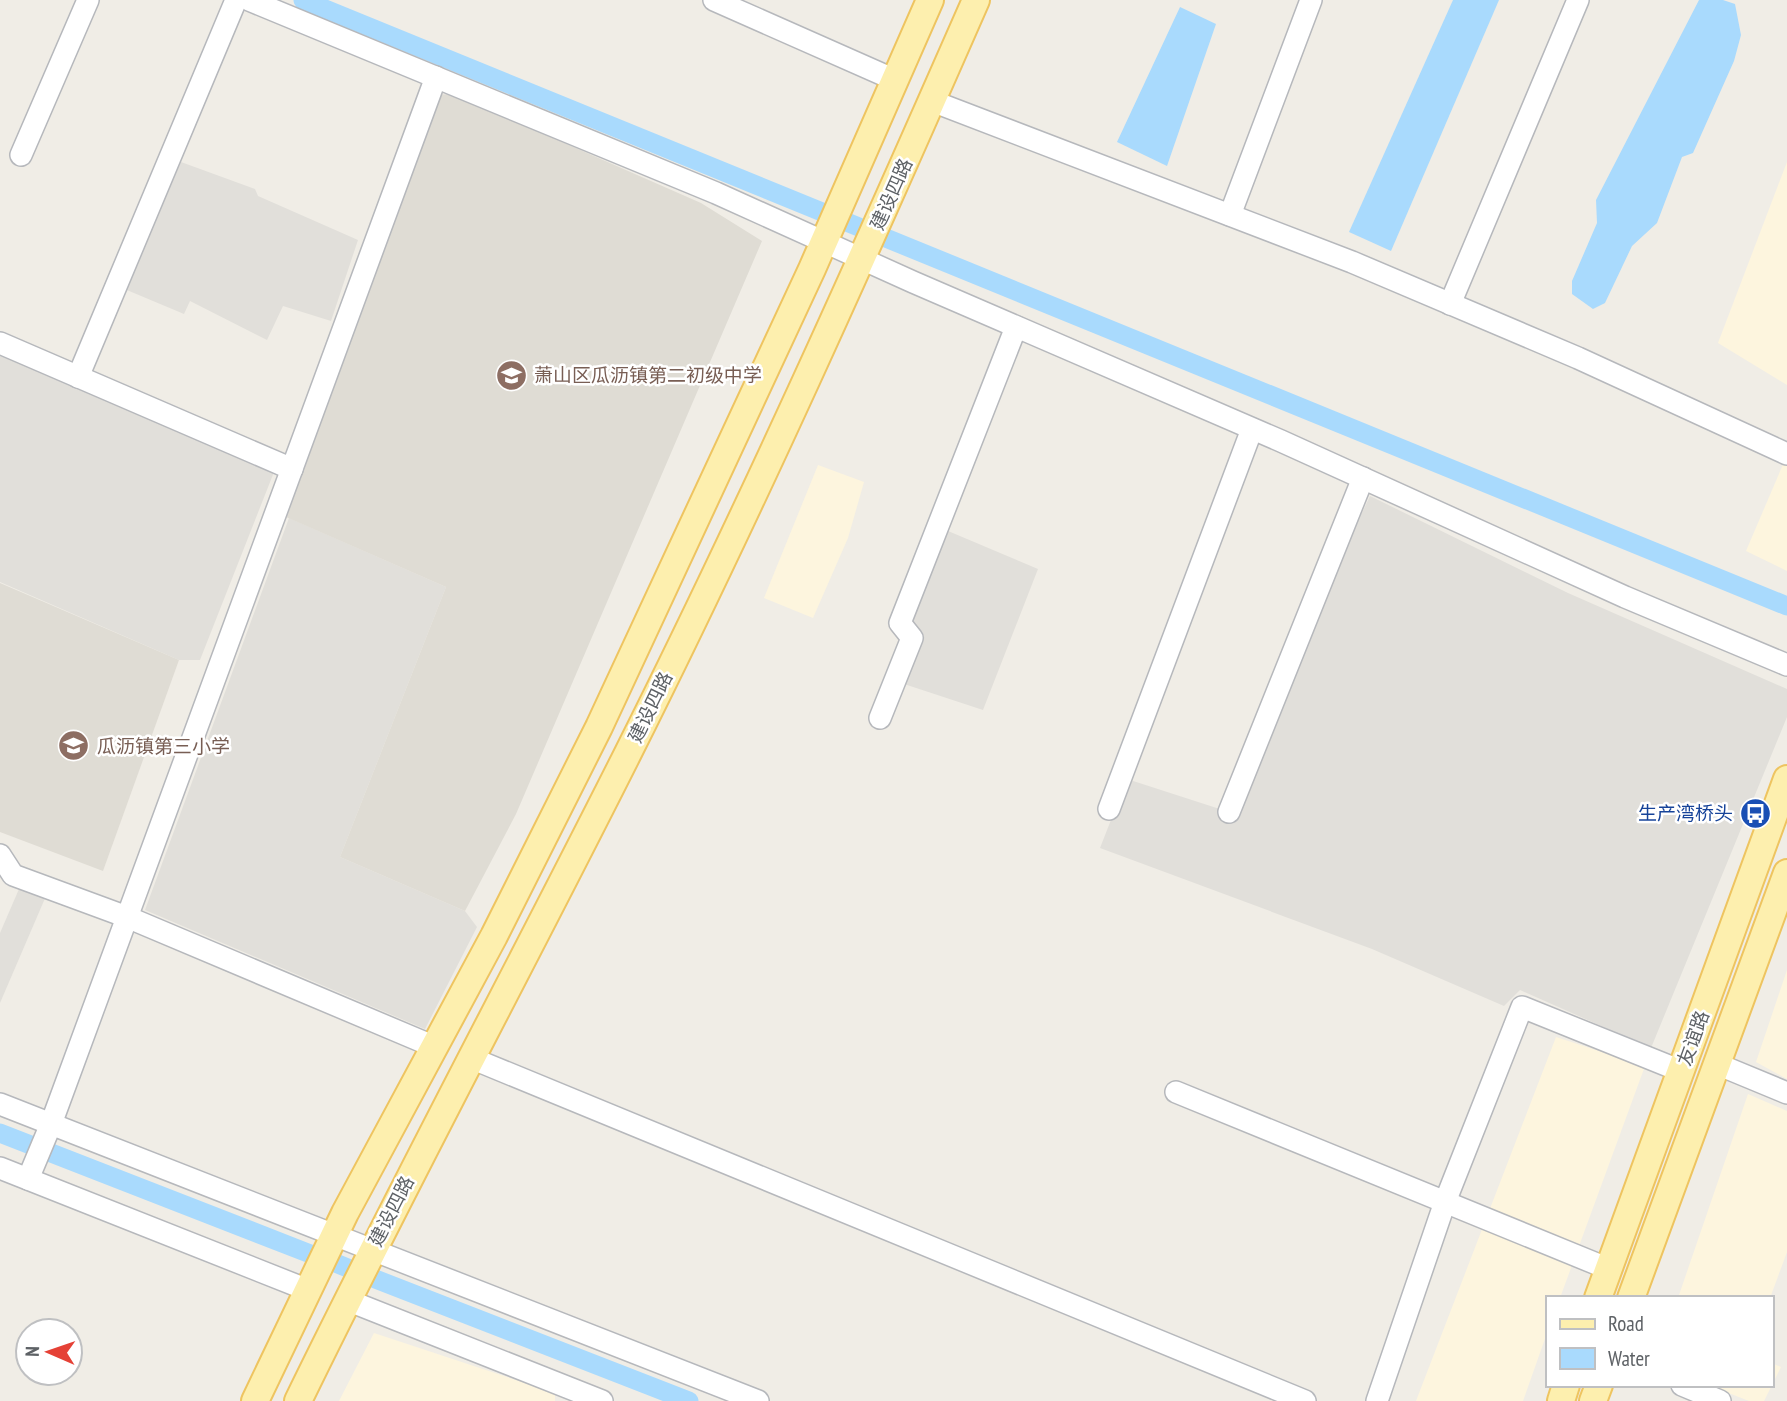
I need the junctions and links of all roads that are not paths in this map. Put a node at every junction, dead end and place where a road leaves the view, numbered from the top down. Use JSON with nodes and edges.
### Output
{"nodes":[{"id":1,"x":88,"y":0,"type":"edge"},
{"id":2,"x":236,"y":0,"type":"edge"},
{"id":3,"x":249,"y":0,"type":"edge"},
{"id":4,"x":714,"y":0,"type":"edge"},
{"id":5,"x":930,"y":0,"type":"edge"},
{"id":6,"x":976,"y":0,"type":"edge"},
{"id":7,"x":1311,"y":0,"type":"edge"},
{"id":8,"x":1578,"y":0,"type":"edge"},
{"id":9,"x":436,"y":77,"type":"junction"},
{"id":10,"x":895,"y":80,"type":"junction"},
{"id":11,"x":932,"y":101,"type":"junction"},
{"id":12,"x":21,"y":155,"type":"dead end"},
{"id":13,"x":1230,"y":215,"type":"junction"},
{"id":14,"x":1450,"y":304,"type":"junction"},
{"id":15,"x":1016,"y":327,"type":"junction"},
{"id":16,"x":0,"y":343,"type":"edge"},
{"id":17,"x":78,"y":377,"type":"junction"},
{"id":18,"x":1252,"y":429,"type":"junction"},
{"id":19,"x":1787,"y":454,"type":"edge"},
{"id":20,"x":292,"y":469,"type":"junction"},
{"id":21,"x":1363,"y":478,"type":"junction"},
{"id":22,"x":1787,"y":665,"type":"edge"},
{"id":23,"x":880,"y":718,"type":"dead end"},
{"id":24,"x":1787,"y":779,"type":"edge"},
{"id":25,"x":1109,"y":809,"type":"dead end"},
{"id":26,"x":1229,"y":812,"type":"dead end"},
{"id":27,"x":0,"y":855,"type":"edge"},
{"id":28,"x":1787,"y":873,"type":"edge"},
{"id":29,"x":127,"y":917,"type":"junction"},
{"id":30,"x":435,"y":1047,"type":"junction"},
{"id":31,"x":471,"y":1058,"type":"junction"},
{"id":32,"x":1717,"y":1064,"type":"junction"},
{"id":33,"x":1681,"y":1071,"type":"junction"},
{"id":34,"x":1176,"y":1092,"type":"dead end"},
{"id":35,"x":1787,"y":1093,"type":"edge"},
{"id":36,"x":0,"y":1104,"type":"edge"},
{"id":37,"x":51,"y":1125,"type":"junction"},
{"id":38,"x":0,"y":1168,"type":"edge"},
{"id":39,"x":28,"y":1178,"type":"junction"},
{"id":40,"x":1446,"y":1202,"type":"junction"},
{"id":41,"x":335,"y":1235,"type":"junction"},
{"id":42,"x":372,"y":1249,"type":"junction"},
{"id":43,"x":1609,"y":1269,"type":"junction"},
{"id":44,"x":308,"y":1290,"type":"junction"},
{"id":45,"x":1599,"y":1296,"type":"edge"},
{"id":46,"x":1632,"y":1296,"type":"edge"},
{"id":47,"x":347,"y":1300,"type":"junction"},
{"id":48,"x":1687,"y":1387,"type":"edge"},
{"id":49,"x":574,"y":1396,"type":"edge"},
{"id":50,"x":255,"y":1401,"type":"edge"},
{"id":51,"x":298,"y":1401,"type":"edge"},
{"id":52,"x":602,"y":1401,"type":"edge"},
{"id":53,"x":758,"y":1401,"type":"edge"},
{"id":54,"x":1305,"y":1401,"type":"edge"},
{"id":55,"x":1377,"y":1401,"type":"edge"},
{"id":56,"x":1720,"y":1401,"type":"edge"}],
"edges":[{"from":1,"to":12,"type":"street"},
{"from":2,"to":17,"type":"street"},
{"from":3,"to":9,"type":"street"},
{"from":4,"to":10,"type":"street"},
{"from":5,"to":10,"type":"main road","name":"建设四路"},
{"from":6,"to":11,"type":"main road","name":"建设四路"},
{"from":7,"to":13,"type":"street"},
{"from":8,"to":14,"type":"street"},
{"from":9,"to":15,"type":"street"},
{"from":9,"to":20,"type":"street"},
{"from":10,"to":30,"type":"main road","name":"建设四路"},
{"from":11,"to":13,"type":"street"},
{"from":11,"to":31,"type":"main road","name":"建设四路"},
{"from":13,"to":14,"type":"street"},
{"from":14,"to":19,"type":"street"},
{"from":15,"to":18,"type":"street"},
{"from":15,"to":23,"type":"street"},
{"from":16,"to":17,"type":"street"},
{"from":17,"to":20,"type":"street"},
{"from":18,"to":21,"type":"street"},
{"from":18,"to":25,"type":"street"},
{"from":20,"to":29,"type":"street"},
{"from":21,"to":22,"type":"street"},
{"from":21,"to":26,"type":"street"},
{"from":24,"to":33,"type":"main road","name":"友谊路"},
{"from":27,"to":29,"type":"street"},
{"from":28,"to":32,"type":"main road","name":"友谊路"},
{"from":29,"to":30,"type":"street"},
{"from":29,"to":37,"type":"street"},
{"from":30,"to":41,"type":"main road","name":"建设四路"},
{"from":31,"to":42,"type":"main road","name":"建设四路"},
{"from":31,"to":54,"type":"street"},
{"from":32,"to":35,"type":"street"},
{"from":32,"to":46,"type":"main road","name":"友谊路"},
{"from":33,"to":40,"type":"street"},
{"from":33,"to":43,"type":"main road","name":"友谊路"},
{"from":34,"to":40,"type":"street"},
{"from":36,"to":37,"type":"street"},
{"from":37,"to":39,"type":"street"},
{"from":37,"to":41,"type":"street"},
{"from":38,"to":39,"type":"street"},
{"from":39,"to":44,"type":"street"},
{"from":40,"to":43,"type":"street"},
{"from":40,"to":55,"type":"street"},
{"from":41,"to":42,"type":"street"},
{"from":41,"to":44,"type":"main road","name":"建设四路"},
{"from":42,"to":47,"type":"main road","name":"建设四路"},
{"from":42,"to":53,"type":"street"},
{"from":43,"to":45,"type":"main road","name":"友谊路"},
{"from":44,"to":50,"type":"main road","name":"建设四路"},
{"from":47,"to":49,"type":"street"},
{"from":47,"to":51,"type":"main road","name":"建设四路"},
{"from":48,"to":56,"type":"street"},
{"from":49,"to":52,"type":"street"}]}
